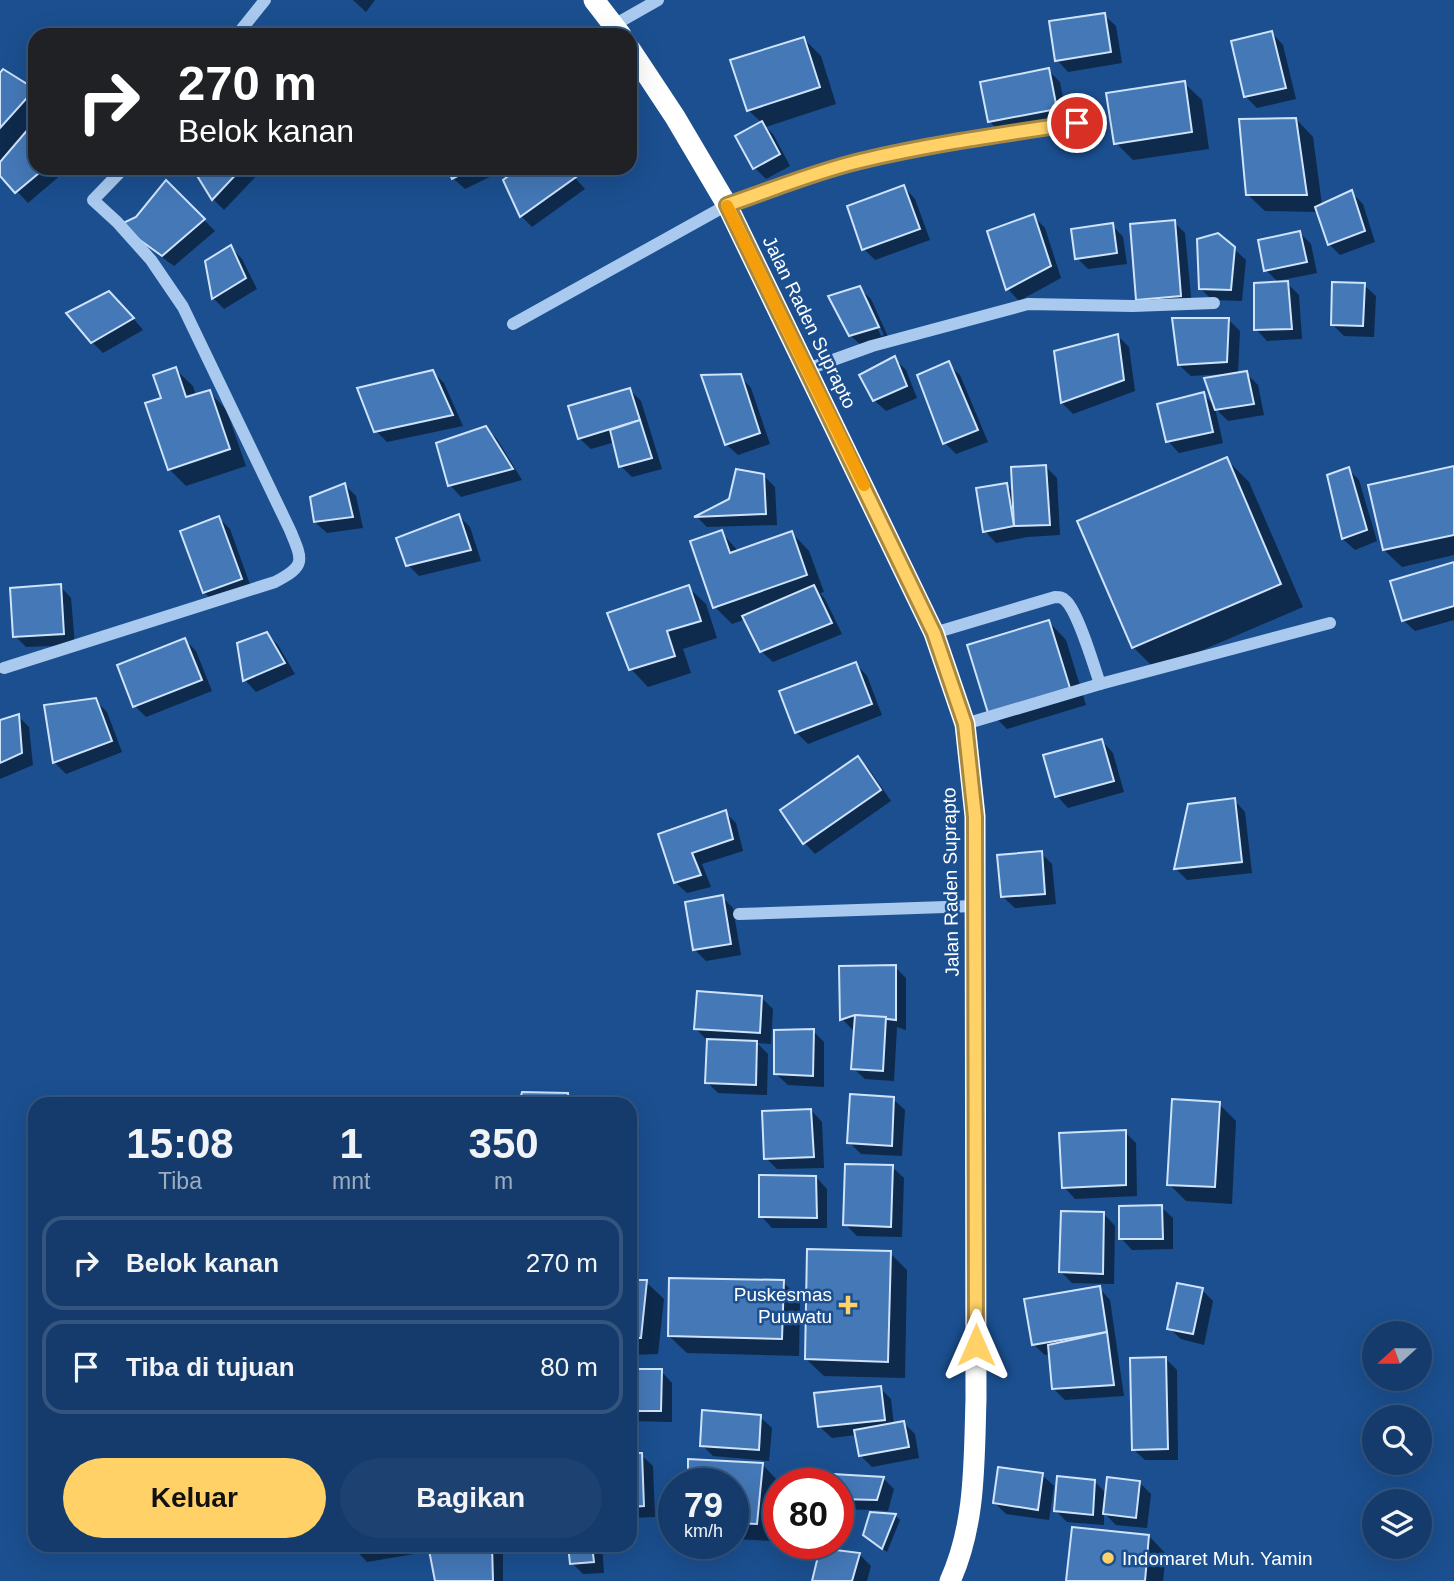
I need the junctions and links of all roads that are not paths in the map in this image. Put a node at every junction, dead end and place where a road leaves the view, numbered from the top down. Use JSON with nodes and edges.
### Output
{"nodes":[{"id":1,"x":265,"y":0,"type":"edge"},
{"id":2,"x":594,"y":0,"type":"edge"},
{"id":3,"x":658,"y":0,"type":"edge"},
{"id":4,"x":243,"y":28,"type":"edge"},
{"id":5,"x":615,"y":28,"type":"edge"},
{"id":6,"x":620,"y":28,"type":"edge"},
{"id":7,"x":637,"y":60,"type":"edge"},
{"id":8,"x":1077,"y":123,"type":"dead end"},
{"id":9,"x":117,"y":175,"type":"edge"},
{"id":10,"x":727,"y":205,"type":"junction"},
{"id":11,"x":1214,"y":303,"type":"dead end"},
{"id":12,"x":513,"y":324,"type":"dead end"},
{"id":13,"x":808,"y":369,"type":"junction"},
{"id":14,"x":1330,"y":623,"type":"dead end"},
{"id":15,"x":934,"y":633,"type":"junction"},
{"id":16,"x":4,"y":668,"type":"dead end"},
{"id":17,"x":1100,"y":684,"type":"junction"},
{"id":18,"x":965,"y":724,"type":"junction"},
{"id":19,"x":975,"y":906,"type":"junction"},
{"id":20,"x":740,"y":914,"type":"dead end"},
{"id":21,"x":950,"y":1581,"type":"edge"}],
"edges":[{"from":1,"to":4,"type":"street"},
{"from":2,"to":5,"type":"highway"},
{"from":3,"to":6,"type":"street"},
{"from":7,"to":10,"type":"highway","name":"Jalan Raden Suprapto"},
{"from":8,"to":10,"type":"street"},
{"from":9,"to":16,"type":"street"},
{"from":10,"to":12,"type":"street"},
{"from":10,"to":13,"type":"highway","name":"Jalan Raden Suprapto"},
{"from":11,"to":13,"type":"street"},
{"from":13,"to":15,"type":"highway","name":"Jalan Raden Suprapto"},
{"from":14,"to":17,"type":"street"},
{"from":15,"to":17,"type":"street"},
{"from":15,"to":18,"type":"highway","name":"Jalan Raden Suprapto"},
{"from":17,"to":18,"type":"street"},
{"from":18,"to":19,"type":"highway","name":"Jalan Raden Suprapto"},
{"from":19,"to":20,"type":"street"},
{"from":19,"to":21,"type":"highway","name":"Jalan Raden Suprapto"}]}
